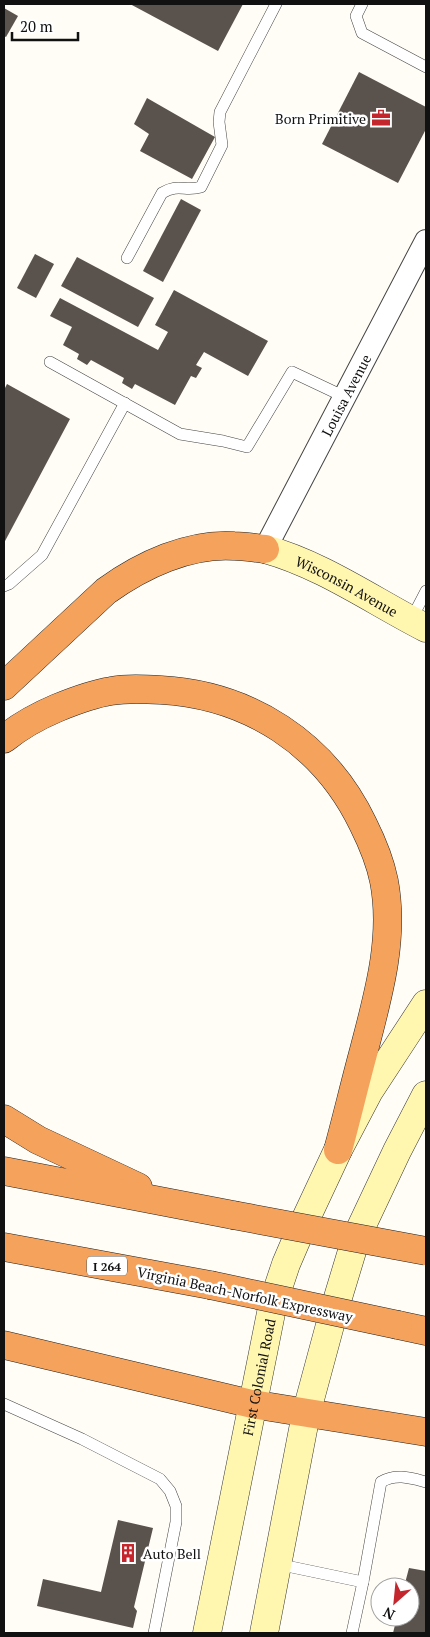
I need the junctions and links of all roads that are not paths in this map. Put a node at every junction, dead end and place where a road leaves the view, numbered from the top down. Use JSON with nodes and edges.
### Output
{"nodes":[{"id":1,"x":276,"y":4,"type":"edge"},
{"id":2,"x":362,"y":4,"type":"edge"},
{"id":3,"x":426,"y":67,"type":"edge"},
{"id":4,"x":426,"y":241,"type":"edge"},
{"id":5,"x":127,"y":258,"type":"dead end"},
{"id":6,"x":50,"y":362,"type":"dead end"},
{"id":7,"x":345,"y":397,"type":"junction"},
{"id":8,"x":125,"y":403,"type":"junction"},
{"id":9,"x":265,"y":549,"type":"junction"},
{"id":10,"x":4,"y":586,"type":"edge"},
{"id":11,"x":426,"y":591,"type":"edge"},
{"id":12,"x":418,"y":624,"type":"edge"},
{"id":13,"x":4,"y":686,"type":"edge"},
{"id":14,"x":4,"y":738,"type":"edge"},
{"id":15,"x":426,"y":1004,"type":"edge"},
{"id":16,"x":426,"y":1094,"type":"edge"},
{"id":17,"x":4,"y":1119,"type":"edge"},
{"id":18,"x":338,"y":1150,"type":"junction"},
{"id":19,"x":4,"y":1171,"type":"edge"},
{"id":20,"x":175,"y":1205,"type":"junction"},
{"id":21,"x":4,"y":1247,"type":"edge"},
{"id":22,"x":426,"y":1251,"type":"edge"},
{"id":23,"x":426,"y":1331,"type":"edge"},
{"id":24,"x":4,"y":1345,"type":"edge"},
{"id":25,"x":4,"y":1404,"type":"edge"},
{"id":26,"x":252,"y":1404,"type":"junction"},
{"id":27,"x":306,"y":1414,"type":"junction"},
{"id":28,"x":426,"y":1432,"type":"edge"},
{"id":29,"x":426,"y":1482,"type":"edge"},
{"id":30,"x":277,"y":1564,"type":"junction"},
{"id":31,"x":363,"y":1582,"type":"junction"},
{"id":32,"x":154,"y":1633,"type":"edge"},
{"id":33,"x":207,"y":1633,"type":"edge"},
{"id":34,"x":264,"y":1633,"type":"edge"},
{"id":35,"x":352,"y":1633,"type":"edge"}],
"edges":[{"from":1,"to":5,"type":"lane"},
{"from":2,"to":3,"type":"lane"},
{"from":4,"to":7,"type":"street","name":"Louisa Avenue"},
{"from":6,"to":8,"type":"lane"},
{"from":7,"to":8,"type":"lane"},
{"from":7,"to":9,"type":"street","name":"Louisa Avenue"},
{"from":8,"to":10,"type":"lane"},
{"from":9,"to":12,"type":"main road","name":"Wisconsin Avenue"},
{"from":9,"to":13,"type":"highway"},
{"from":11,"to":12,"type":"lane"},
{"from":14,"to":18,"type":"highway"},
{"from":15,"to":18,"type":"main road","name":"First Colonial Road"},
{"from":16,"to":27,"type":"main road"},
{"from":17,"to":20,"type":"highway"},
{"from":18,"to":26,"type":"main road","name":"First Colonial Road"},
{"from":19,"to":20,"type":"highway"},
{"from":20,"to":22,"type":"highway","bridge":true},
{"from":21,"to":23,"type":"highway","name":"Virginia Beach-Norfolk Expressway","number":"I 264","bridge":true},
{"from":24,"to":26,"type":"highway"},
{"from":25,"to":32,"type":"lane"},
{"from":26,"to":27,"type":"highway"},
{"from":26,"to":33,"type":"main road","name":"First Colonial Road"},
{"from":27,"to":28,"type":"highway"},
{"from":27,"to":30,"type":"main road"},
{"from":29,"to":31,"type":"lane"},
{"from":30,"to":31,"type":"lane"},
{"from":30,"to":34,"type":"main road"},
{"from":31,"to":35,"type":"lane"}]}
